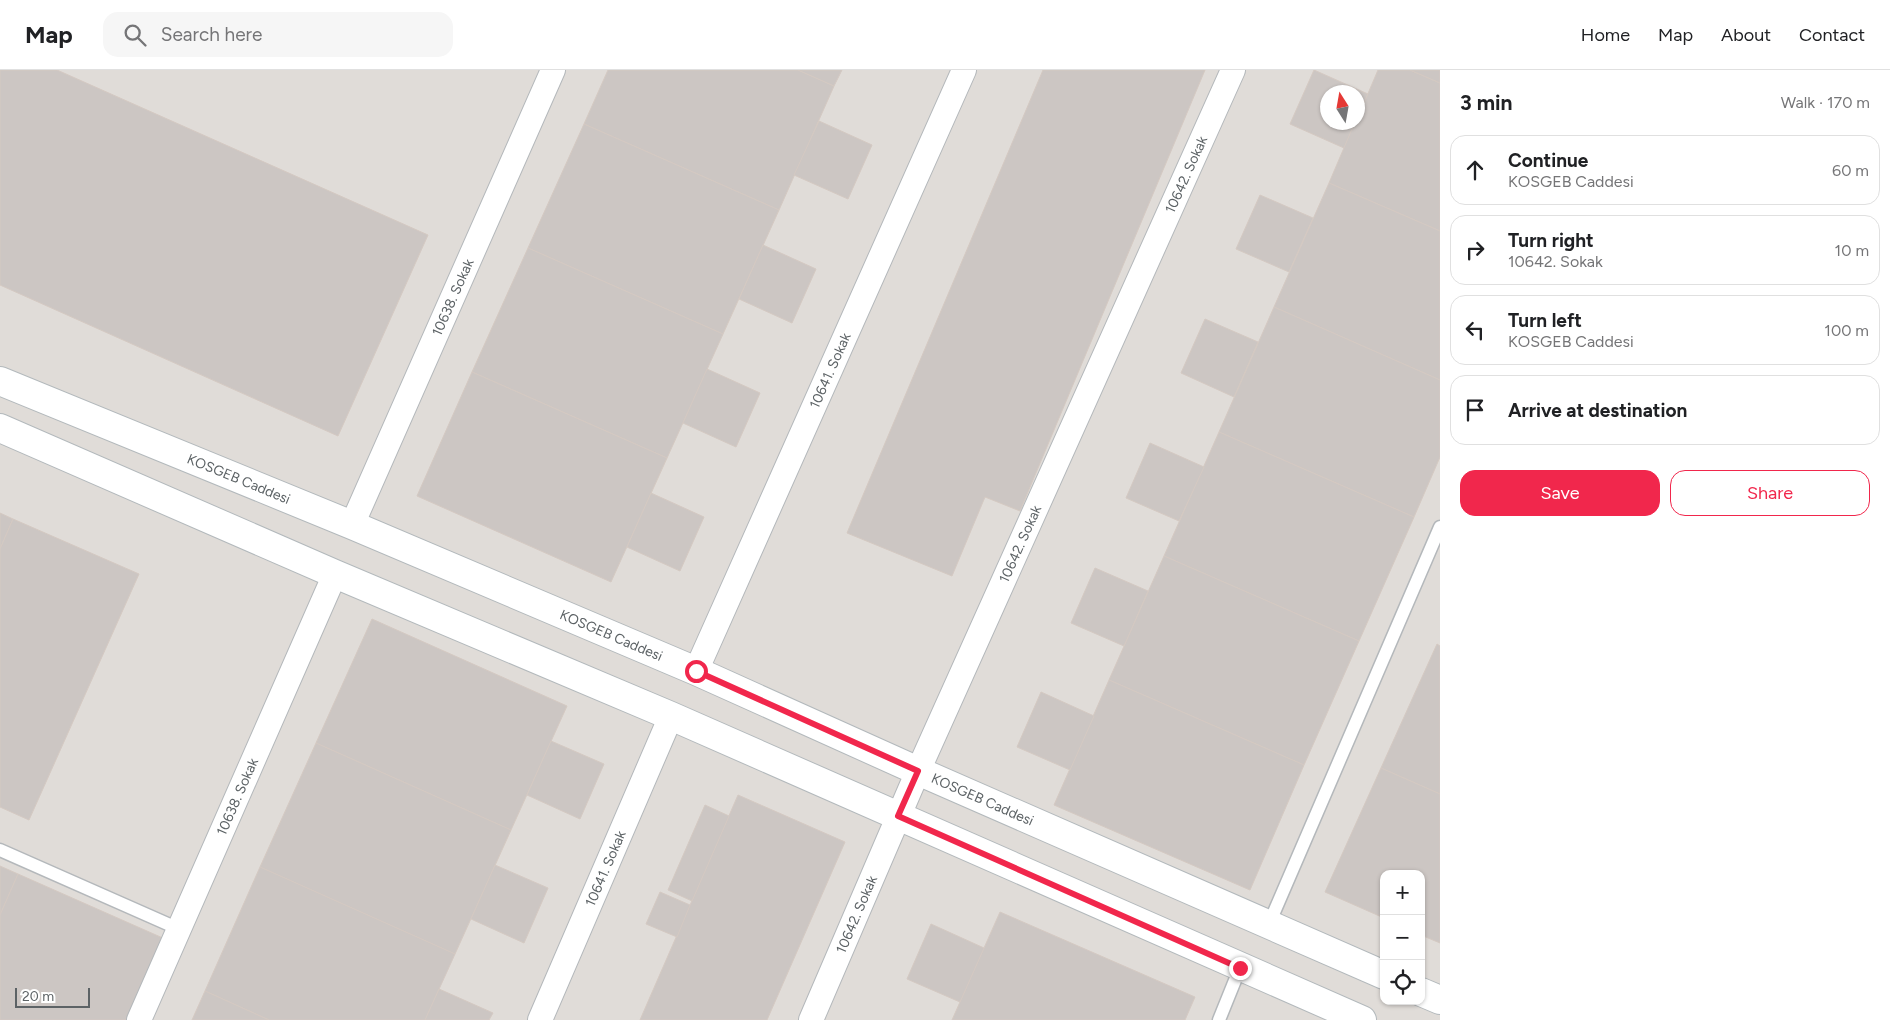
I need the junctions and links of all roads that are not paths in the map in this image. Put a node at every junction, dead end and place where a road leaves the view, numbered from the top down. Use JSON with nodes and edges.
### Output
{"nodes":[{"id":1,"x":553,"y":70,"type":"edge"},
{"id":2,"x":964,"y":70,"type":"edge"},
{"id":3,"x":1233,"y":70,"type":"edge"},
{"id":4,"x":0,"y":381,"type":"edge"},
{"id":5,"x":0,"y":428,"type":"edge"},
{"id":6,"x":352,"y":525,"type":"junction"},
{"id":7,"x":1440,"y":527,"type":"edge"},
{"id":8,"x":335,"y":574,"type":"junction"},
{"id":9,"x":696,"y":671,"type":"junction"},
{"id":10,"x":671,"y":716,"type":"junction"},
{"id":11,"x":918,"y":771,"type":"junction"},
{"id":12,"x":898,"y":816,"type":"junction"},
{"id":13,"x":0,"y":850,"type":"edge"},
{"id":14,"x":1269,"y":924,"type":"junction"},
{"id":15,"x":179,"y":929,"type":"junction"},
{"id":16,"x":1240,"y":968,"type":"junction"},
{"id":17,"x":1380,"y":974,"type":"edge"},
{"id":18,"x":1425,"y":994,"type":"edge"},
{"id":19,"x":1440,"y":1000,"type":"edge"},
{"id":20,"x":139,"y":1020,"type":"edge"},
{"id":21,"x":540,"y":1020,"type":"edge"},
{"id":22,"x":812,"y":1020,"type":"edge"},
{"id":23,"x":1218,"y":1020,"type":"edge"},
{"id":24,"x":1362,"y":1020,"type":"edge"}],
"edges":[{"from":1,"to":6,"type":"street","name":"10638. Sokak"},
{"from":2,"to":9,"type":"street","name":"10641. Sokak"},
{"from":3,"to":11,"type":"street","name":"10642. Sokak"},
{"from":4,"to":6,"type":"main road","name":"KOSGEB Caddesi"},
{"from":5,"to":8,"type":"main road"},
{"from":6,"to":9,"type":"main road","name":"KOSGEB Caddesi"},
{"from":7,"to":14,"type":"lane"},
{"from":8,"to":10,"type":"main road"},
{"from":8,"to":15,"type":"street","name":"10638. Sokak"},
{"from":9,"to":11,"type":"main road","name":"KOSGEB Caddesi"},
{"from":10,"to":12,"type":"main road"},
{"from":10,"to":21,"type":"street","name":"10641. Sokak"},
{"from":11,"to":12,"type":"street","name":"10642. Sokak"},
{"from":11,"to":14,"type":"main road","name":"KOSGEB Caddesi"},
{"from":12,"to":16,"type":"main road"},
{"from":12,"to":22,"type":"street","name":"10642. Sokak"},
{"from":13,"to":15,"type":"lane"},
{"from":14,"to":17,"type":"main road","name":"KOSGEB Caddesi"},
{"from":15,"to":20,"type":"street","name":"10638. Sokak"},
{"from":16,"to":23,"type":"lane"},
{"from":16,"to":24,"type":"main road"},
{"from":18,"to":19,"type":"main road"}]}
